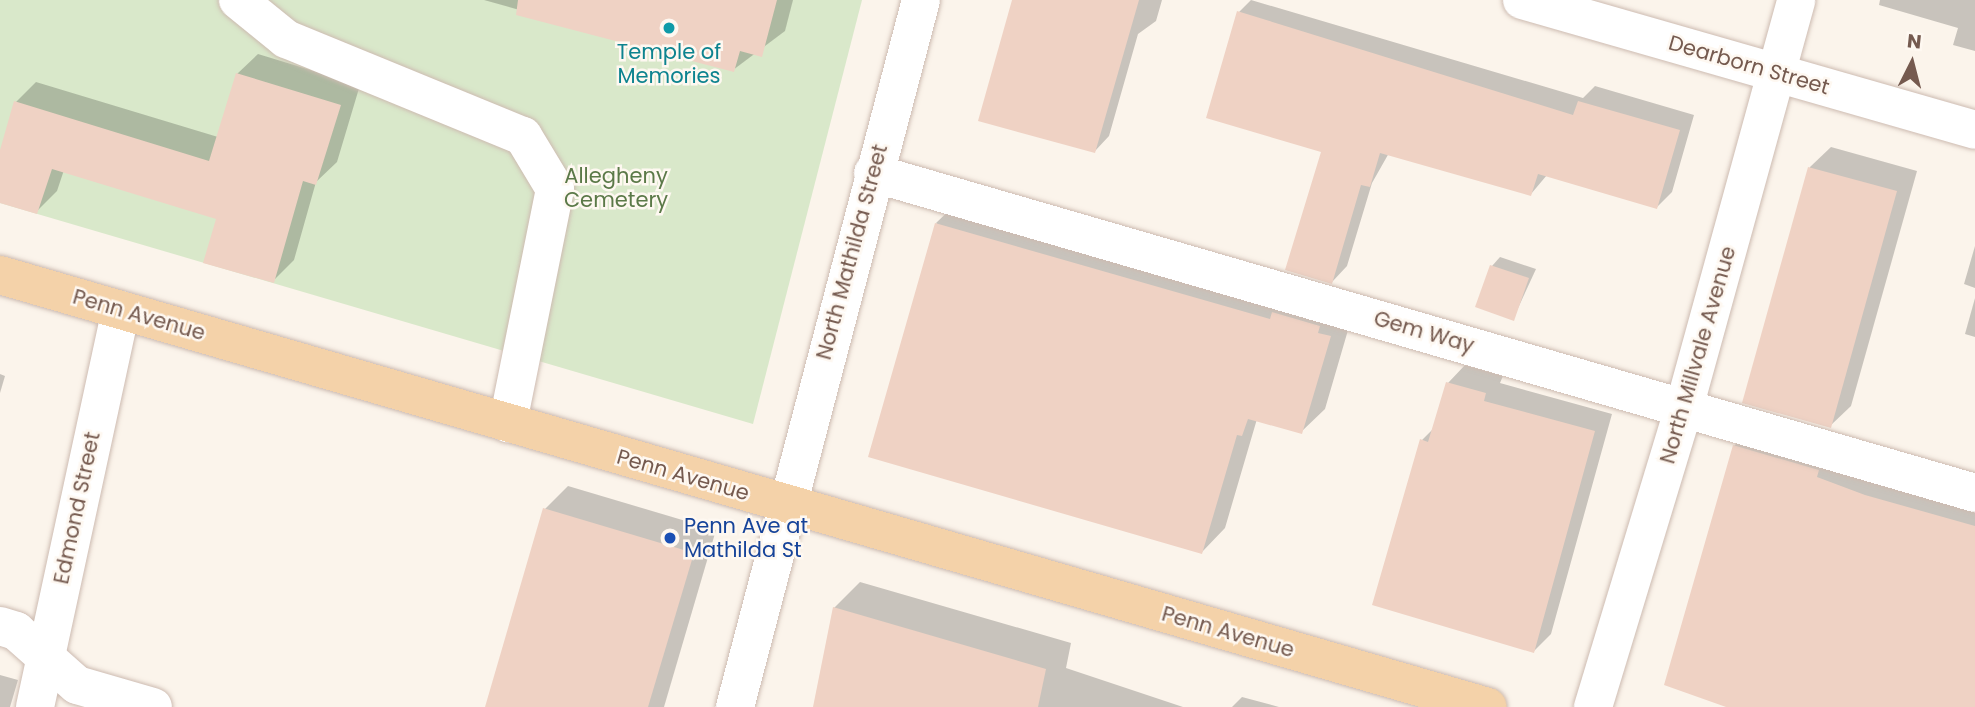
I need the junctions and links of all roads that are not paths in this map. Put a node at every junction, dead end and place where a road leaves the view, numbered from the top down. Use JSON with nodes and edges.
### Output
{"nodes":[{"id":1,"x":238,"y":0,"type":"edge"},
{"id":2,"x":921,"y":0,"type":"edge"},
{"id":3,"x":1522,"y":0,"type":"edge"},
{"id":4,"x":1796,"y":0,"type":"edge"},
{"id":5,"x":1776,"y":72,"type":"junction"},
{"id":6,"x":1975,"y":130,"type":"edge"},
{"id":7,"x":873,"y":173,"type":"junction"},
{"id":8,"x":0,"y":275,"type":"edge"},
{"id":9,"x":121,"y":310,"type":"junction"},
{"id":10,"x":1684,"y":408,"type":"junction"},
{"id":11,"x":508,"y":423,"type":"junction"},
{"id":12,"x":1975,"y":493,"type":"edge"},
{"id":13,"x":783,"y":504,"type":"junction"},
{"id":14,"x":0,"y":626,"type":"edge"},
{"id":15,"x":46,"y":658,"type":"junction"},
{"id":16,"x":35,"y":707,"type":"edge"},
{"id":17,"x":153,"y":707,"type":"edge"},
{"id":18,"x":735,"y":707,"type":"edge"},
{"id":19,"x":1488,"y":707,"type":"edge"},
{"id":20,"x":1593,"y":707,"type":"edge"}],
"edges":[{"from":1,"to":11,"type":"street"},
{"from":2,"to":7,"type":"street","name":"North Mathilda Street"},
{"from":3,"to":5,"type":"street","name":"Dearborn Street"},
{"from":4,"to":5,"type":"street","name":"North Millvale Avenue"},
{"from":5,"to":6,"type":"street","name":"Dearborn Street"},
{"from":5,"to":10,"type":"street","name":"North Millvale Avenue"},
{"from":7,"to":10,"type":"street","name":"Gem Way"},
{"from":7,"to":13,"type":"street","name":"North Mathilda Street"},
{"from":8,"to":9,"type":"main road","name":"Penn Avenue"},
{"from":9,"to":11,"type":"main road","name":"Penn Avenue"},
{"from":9,"to":15,"type":"street","name":"Edmond Street"},
{"from":10,"to":12,"type":"street","name":"Gem Way"},
{"from":10,"to":20,"type":"street","name":"North Millvale Avenue"},
{"from":11,"to":13,"type":"main road","name":"Penn Avenue"},
{"from":13,"to":18,"type":"street","name":"North Mathilda Street"},
{"from":13,"to":19,"type":"main road","name":"Penn Avenue"},
{"from":14,"to":15,"type":"street"},
{"from":15,"to":16,"type":"street","name":"Edmond Street"},
{"from":15,"to":17,"type":"street"}]}
